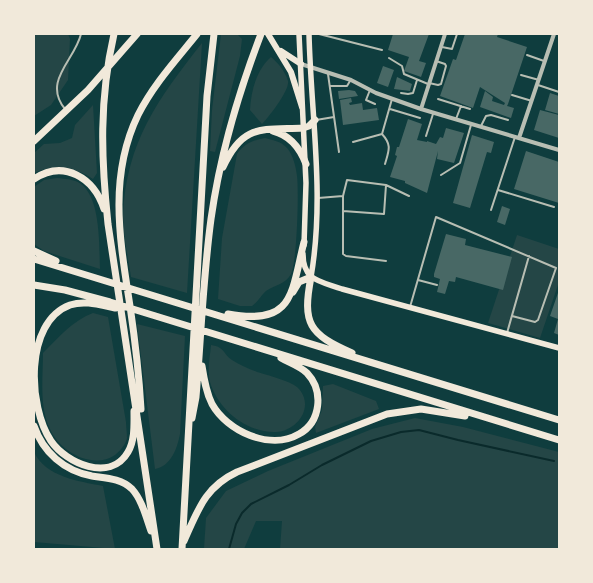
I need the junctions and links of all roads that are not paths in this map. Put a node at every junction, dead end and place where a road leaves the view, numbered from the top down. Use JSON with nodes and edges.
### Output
{"nodes":[{"id":1,"x":81,"y":34,"type":"edge"},
{"id":2,"x":114,"y":34,"type":"edge"},
{"id":3,"x":137,"y":34,"type":"edge"},
{"id":4,"x":197,"y":34,"type":"edge"},
{"id":5,"x":214,"y":34,"type":"edge"},
{"id":6,"x":261,"y":34,"type":"edge"},
{"id":7,"x":268,"y":34,"type":"edge"},
{"id":8,"x":299,"y":34,"type":"edge"},
{"id":9,"x":309,"y":34,"type":"edge"},
{"id":10,"x":319,"y":34,"type":"edge"},
{"id":11,"x":445,"y":34,"type":"edge"},
{"id":12,"x":457,"y":34,"type":"edge"},
{"id":13,"x":554,"y":34,"type":"edge"},
{"id":14,"x":441,"y":47,"type":"junction"},
{"id":15,"x":277,"y":48,"type":"junction"},
{"id":16,"x":382,"y":50,"type":"dead end"},
{"id":17,"x":527,"y":55,"type":"dead end"},
{"id":18,"x":389,"y":58,"type":"dead end"},
{"id":19,"x":436,"y":61,"type":"junction"},
{"id":20,"x":545,"y":61,"type":"junction"},
{"id":21,"x":301,"y":64,"type":"junction"},
{"id":22,"x":311,"y":68,"type":"junction"},
{"id":23,"x":328,"y":73,"type":"junction"},
{"id":24,"x":521,"y":75,"type":"dead end"},
{"id":25,"x":351,"y":80,"type":"junction"},
{"id":26,"x":417,"y":80,"type":"junction"},
{"id":27,"x":538,"y":82,"type":"junction"},
{"id":28,"x":429,"y":84,"type":"junction"},
{"id":29,"x":330,"y":86,"type":"junction"},
{"id":30,"x":370,"y":90,"type":"junction"},
{"id":31,"x":559,"y":92,"type":"edge"},
{"id":32,"x":401,"y":93,"type":"dead end"},
{"id":33,"x":512,"y":95,"type":"dead end"},
{"id":34,"x":438,"y":98,"type":"dead end"},
{"id":35,"x":392,"y":99,"type":"junction"},
{"id":36,"x":532,"y":100,"type":"junction"},
{"id":37,"x":375,"y":104,"type":"dead end"},
{"id":38,"x":461,"y":106,"type":"junction"},
{"id":39,"x":302,"y":107,"type":"junction"},
{"id":40,"x":390,"y":109,"type":"junction"},
{"id":41,"x":421,"y":109,"type":"junction"},
{"id":42,"x":470,"y":109,"type":"dead end"},
{"id":43,"x":67,"y":111,"type":"junction"},
{"id":44,"x":433,"y":113,"type":"junction"},
{"id":45,"x":334,"y":117,"type":"junction"},
{"id":46,"x":420,"y":118,"type":"dead end"},
{"id":47,"x":456,"y":119,"type":"junction"},
{"id":48,"x":315,"y":120,"type":"junction"},
{"id":49,"x":508,"y":120,"type":"dead end"},
{"id":50,"x":472,"y":124,"type":"junction"},
{"id":51,"x":480,"y":126,"type":"junction"},
{"id":52,"x":303,"y":128,"type":"junction"},
{"id":53,"x":263,"y":130,"type":"junction"},
{"id":54,"x":382,"y":134,"type":"junction"},
{"id":55,"x":426,"y":136,"type":"dead end"},
{"id":56,"x":517,"y":137,"type":"junction"},
{"id":57,"x":34,"y":141,"type":"edge"},
{"id":58,"x":353,"y":142,"type":"dead end"},
{"id":59,"x":559,"y":150,"type":"edge"},
{"id":60,"x":339,"y":152,"type":"dead end"},
{"id":61,"x":306,"y":164,"type":"junction"},
{"id":62,"x":385,"y":164,"type":"dead end"},
{"id":63,"x":441,"y":174,"type":"dead end"},
{"id":64,"x":34,"y":179,"type":"edge"},
{"id":65,"x":218,"y":180,"type":"junction"},
{"id":66,"x":386,"y":185,"type":"junction"},
{"id":67,"x":498,"y":190,"type":"junction"},
{"id":68,"x":343,"y":196,"type":"junction"},
{"id":69,"x":410,"y":196,"type":"dead end"},
{"id":70,"x":318,"y":198,"type":"junction"},
{"id":71,"x":554,"y":207,"type":"dead end"},
{"id":72,"x":491,"y":210,"type":"dead end"},
{"id":73,"x":343,"y":211,"type":"junction"},
{"id":74,"x":108,"y":224,"type":"junction"},
{"id":75,"x":304,"y":242,"type":"junction"},
{"id":76,"x":34,"y":251,"type":"edge"},
{"id":77,"x":529,"y":256,"type":"junction"},
{"id":78,"x":34,"y":258,"type":"edge"},
{"id":79,"x":386,"y":261,"type":"dead end"},
{"id":80,"x":89,"y":276,"type":"junction"},
{"id":81,"x":311,"y":277,"type":"junction"},
{"id":82,"x":418,"y":280,"type":"junction"},
{"id":83,"x":34,"y":285,"type":"edge"},
{"id":84,"x":437,"y":285,"type":"dead end"},
{"id":85,"x":293,"y":292,"type":"junction"},
{"id":86,"x":410,"y":308,"type":"junction"},
{"id":87,"x":200,"y":310,"type":"junction"},
{"id":88,"x":512,"y":316,"type":"junction"},
{"id":89,"x":158,"y":317,"type":"junction"},
{"id":90,"x":507,"y":334,"type":"junction"},
{"id":91,"x":255,"y":347,"type":"junction"},
{"id":92,"x":559,"y":348,"type":"edge"},
{"id":93,"x":200,"y":353,"type":"junction"},
{"id":94,"x":382,"y":366,"type":"junction"},
{"id":95,"x":134,"y":389,"type":"junction"},
{"id":96,"x":559,"y":420,"type":"edge"},
{"id":97,"x":505,"y":424,"type":"junction"},
{"id":98,"x":34,"y":426,"type":"edge"},
{"id":99,"x":189,"y":434,"type":"junction"},
{"id":100,"x":559,"y":440,"type":"edge"},
{"id":101,"x":146,"y":473,"type":"junction"},
{"id":102,"x":157,"y":546,"type":"edge"},
{"id":103,"x":182,"y":547,"type":"edge"}],
"edges":[{"from":1,"to":43,"type":"lane"},
{"from":2,"to":74,"type":"highway"},
{"from":3,"to":43,"type":"highway"},
{"from":4,"to":101,"type":"highway"},
{"from":5,"to":99,"type":"highway"},
{"from":6,"to":65,"type":"highway"},
{"from":7,"to":15,"type":"main road"},
{"from":8,"to":21,"type":"main road"},
{"from":9,"to":22,"type":"main road"},
{"from":10,"to":16,"type":"lane"},
{"from":11,"to":14,"type":"street"},
{"from":12,"to":14,"type":"lane"},
{"from":13,"to":20,"type":"street"},
{"from":14,"to":19,"type":"street"},
{"from":15,"to":21,"type":"main road"},
{"from":15,"to":39,"type":"main road"},
{"from":17,"to":20,"type":"lane"},
{"from":18,"to":26,"type":"lane"},
{"from":19,"to":28,"type":"street"},
{"from":19,"to":28,"type":"lane"},
{"from":20,"to":27,"type":"street"},
{"from":21,"to":22,"type":"street"},
{"from":21,"to":39,"type":"main road"},
{"from":22,"to":23,"type":"street"},
{"from":22,"to":48,"type":"main road"},
{"from":23,"to":25,"type":"street"},
{"from":23,"to":29,"type":"lane"},
{"from":24,"to":27,"type":"lane"},
{"from":25,"to":29,"type":"lane"},
{"from":25,"to":30,"type":"street"},
{"from":26,"to":28,"type":"lane"},
{"from":26,"to":32,"type":"lane"},
{"from":27,"to":31,"type":"lane"},
{"from":27,"to":36,"type":"street"},
{"from":28,"to":41,"type":"street"},
{"from":29,"to":45,"type":"lane"},
{"from":30,"to":35,"type":"street"},
{"from":30,"to":37,"type":"lane"},
{"from":33,"to":36,"type":"lane"},
{"from":34,"to":38,"type":"lane"},
{"from":35,"to":40,"type":"lane"},
{"from":35,"to":41,"type":"street"},
{"from":36,"to":56,"type":"street"},
{"from":38,"to":42,"type":"lane"},
{"from":38,"to":47,"type":"lane"},
{"from":39,"to":52,"type":"main road"},
{"from":40,"to":46,"type":"lane"},
{"from":40,"to":54,"type":"lane"},
{"from":41,"to":44,"type":"street"},
{"from":43,"to":57,"type":"highway"},
{"from":44,"to":47,"type":"street"},
{"from":44,"to":55,"type":"lane"},
{"from":45,"to":48,"type":"lane"},
{"from":45,"to":60,"type":"lane"},
{"from":47,"to":50,"type":"street"},
{"from":48,"to":52,"type":"highway"},
{"from":48,"to":70,"type":"main road"},
{"from":49,"to":51,"type":"lane"},
{"from":50,"to":51,"type":"street"},
{"from":50,"to":63,"type":"lane"},
{"from":51,"to":56,"type":"street"},
{"from":52,"to":53,"type":"highway"},
{"from":52,"to":61,"type":"main road"},
{"from":53,"to":61,"type":"highway"},
{"from":53,"to":65,"type":"highway"},
{"from":54,"to":58,"type":"lane"},
{"from":54,"to":62,"type":"lane"},
{"from":56,"to":59,"type":"street"},
{"from":56,"to":67,"type":"lane"},
{"from":61,"to":75,"type":"main road"},
{"from":64,"to":74,"type":"highway"},
{"from":65,"to":93,"type":"highway"},
{"from":66,"to":68,"type":"lane"},
{"from":66,"to":69,"type":"lane"},
{"from":66,"to":73,"type":"lane"},
{"from":67,"to":71,"type":"lane"},
{"from":67,"to":72,"type":"lane"},
{"from":68,"to":70,"type":"lane"},
{"from":68,"to":73,"type":"lane"},
{"from":70,"to":81,"type":"main road"},
{"from":73,"to":79,"type":"lane"},
{"from":74,"to":95,"type":"highway"},
{"from":75,"to":81,"type":"main road"},
{"from":75,"to":85,"type":"highway"},
{"from":76,"to":80,"type":"highway"},
{"from":77,"to":82,"type":"lane"},
{"from":77,"to":88,"type":"lane"},
{"from":77,"to":88,"type":"lane"},
{"from":78,"to":80,"type":"highway"},
{"from":80,"to":87,"type":"highway"},
{"from":81,"to":85,"type":"highway"},
{"from":81,"to":86,"type":"main road"},
{"from":81,"to":94,"type":"highway"},
{"from":82,"to":84,"type":"lane"},
{"from":82,"to":86,"type":"lane"},
{"from":83,"to":89,"type":"highway"},
{"from":85,"to":87,"type":"highway"},
{"from":86,"to":90,"type":"main road"},
{"from":87,"to":94,"type":"highway"},
{"from":88,"to":90,"type":"lane"},
{"from":89,"to":91,"type":"highway"},
{"from":89,"to":95,"type":"highway"},
{"from":90,"to":92,"type":"main road"},
{"from":91,"to":93,"type":"highway"},
{"from":91,"to":97,"type":"highway"},
{"from":93,"to":99,"type":"highway"},
{"from":94,"to":96,"type":"highway"},
{"from":95,"to":101,"type":"highway"},
{"from":97,"to":100,"type":"highway"},
{"from":97,"to":103,"type":"highway"},
{"from":98,"to":102,"type":"highway"},
{"from":99,"to":103,"type":"highway"},
{"from":101,"to":102,"type":"highway"}]}
